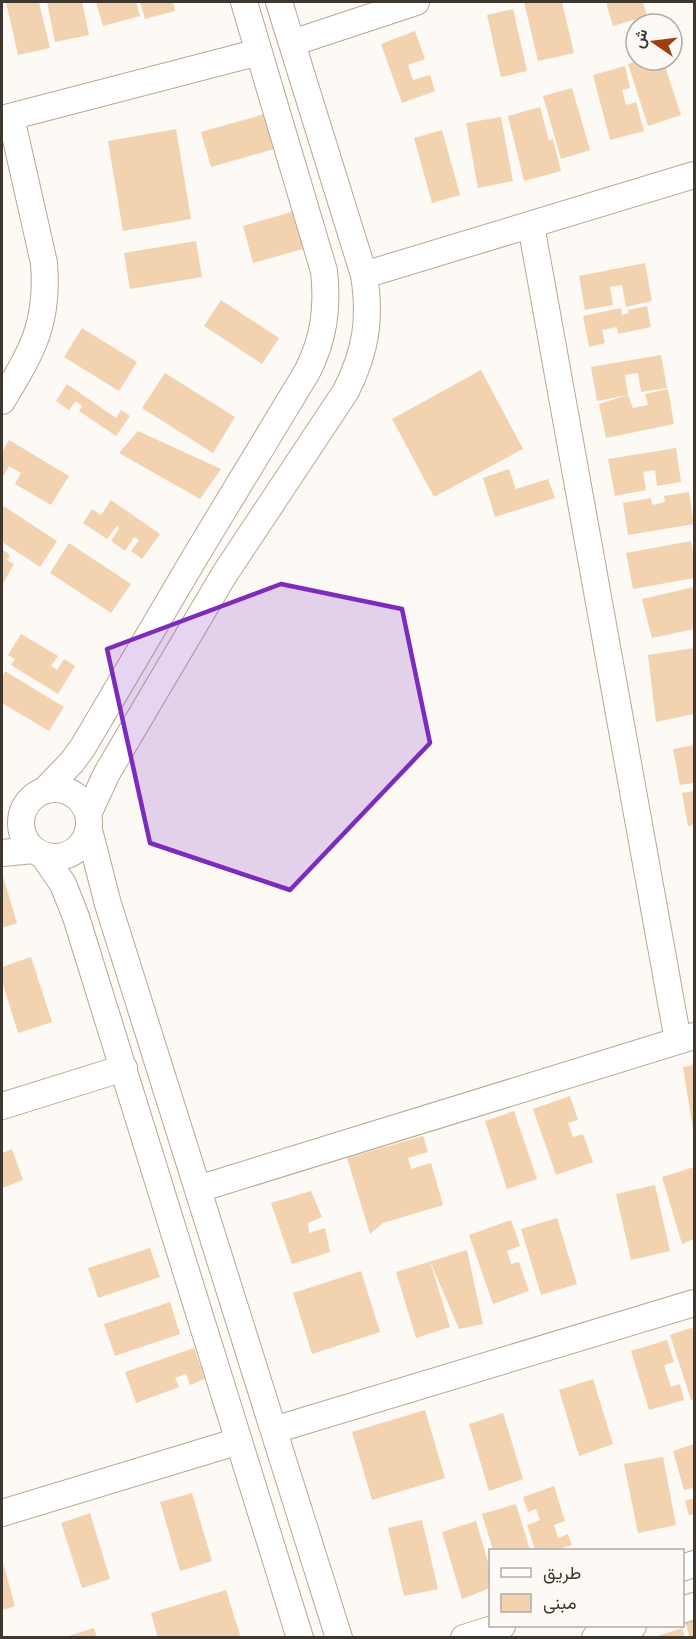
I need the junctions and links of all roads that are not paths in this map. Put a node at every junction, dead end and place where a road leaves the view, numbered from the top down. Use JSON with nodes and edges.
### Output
{"nodes":[{"id":1,"x":244,"y":2,"type":"edge"},
{"id":2,"x":279,"y":2,"type":"edge"},
{"id":3,"x":416,"y":2,"type":"edge"},
{"id":4,"x":291,"y":42,"type":"junction"},
{"id":5,"x":259,"y":52,"type":"junction"},
{"id":6,"x":6,"y":118,"type":"edge"},
{"id":7,"x":694,"y":175,"type":"edge"},
{"id":8,"x":531,"y":225,"type":"junction"},
{"id":9,"x":364,"y":275,"type":"junction"},
{"id":10,"x":2,"y":401,"type":"edge"},
{"id":11,"x":36,"y":797,"type":"junction"},
{"id":12,"x":2,"y":812,"type":"edge"},
{"id":13,"x":89,"y":822,"type":"junction"},
{"id":14,"x":2,"y":853,"type":"edge"},
{"id":15,"x":38,"y":853,"type":"junction"},
{"id":16,"x":686,"y":1038,"type":"edge"},
{"id":17,"x":124,"y":1068,"type":"junction"},
{"id":18,"x":2,"y":1106,"type":"edge"},
{"id":19,"x":198,"y":1189,"type":"junction"},
{"id":20,"x":694,"y":1303,"type":"edge"},
{"id":21,"x":274,"y":1430,"type":"junction"},
{"id":22,"x":239,"y":1441,"type":"junction"},
{"id":23,"x":2,"y":1512,"type":"edge"},
{"id":24,"x":499,"y":1627,"type":"edge"},
{"id":25,"x":630,"y":1627,"type":"edge"},
{"id":26,"x":300,"y":1638,"type":"edge"},
{"id":27,"x":339,"y":1638,"type":"edge"},
{"id":28,"x":464,"y":1638,"type":"edge"},
{"id":29,"x":595,"y":1638,"type":"edge"}],
"edges":[{"from":1,"to":5,"type":"street"},
{"from":2,"to":4,"type":"street"},
{"from":3,"to":4,"type":"street"},
{"from":4,"to":9,"type":"street"},
{"from":5,"to":6,"type":"street"},
{"from":5,"to":11,"type":"street"},
{"from":6,"to":10,"type":"street"},
{"from":7,"to":8,"type":"street"},
{"from":8,"to":9,"type":"street"},
{"from":8,"to":16,"type":"street"},
{"from":9,"to":13,"type":"street"},
{"from":11,"to":12,"type":"street"},
{"from":11,"to":13,"type":"street"},
{"from":11,"to":15,"type":"street"},
{"from":13,"to":15,"type":"street"},
{"from":13,"to":19,"type":"street"},
{"from":14,"to":15,"type":"street"},
{"from":15,"to":17,"type":"street"},
{"from":16,"to":19,"type":"street"},
{"from":17,"to":18,"type":"street"},
{"from":17,"to":22,"type":"street"},
{"from":19,"to":21,"type":"street"},
{"from":20,"to":21,"type":"street"},
{"from":21,"to":27,"type":"street"},
{"from":22,"to":23,"type":"street"},
{"from":22,"to":26,"type":"street"},
{"from":24,"to":28,"type":"street"},
{"from":25,"to":29,"type":"street"}]}
